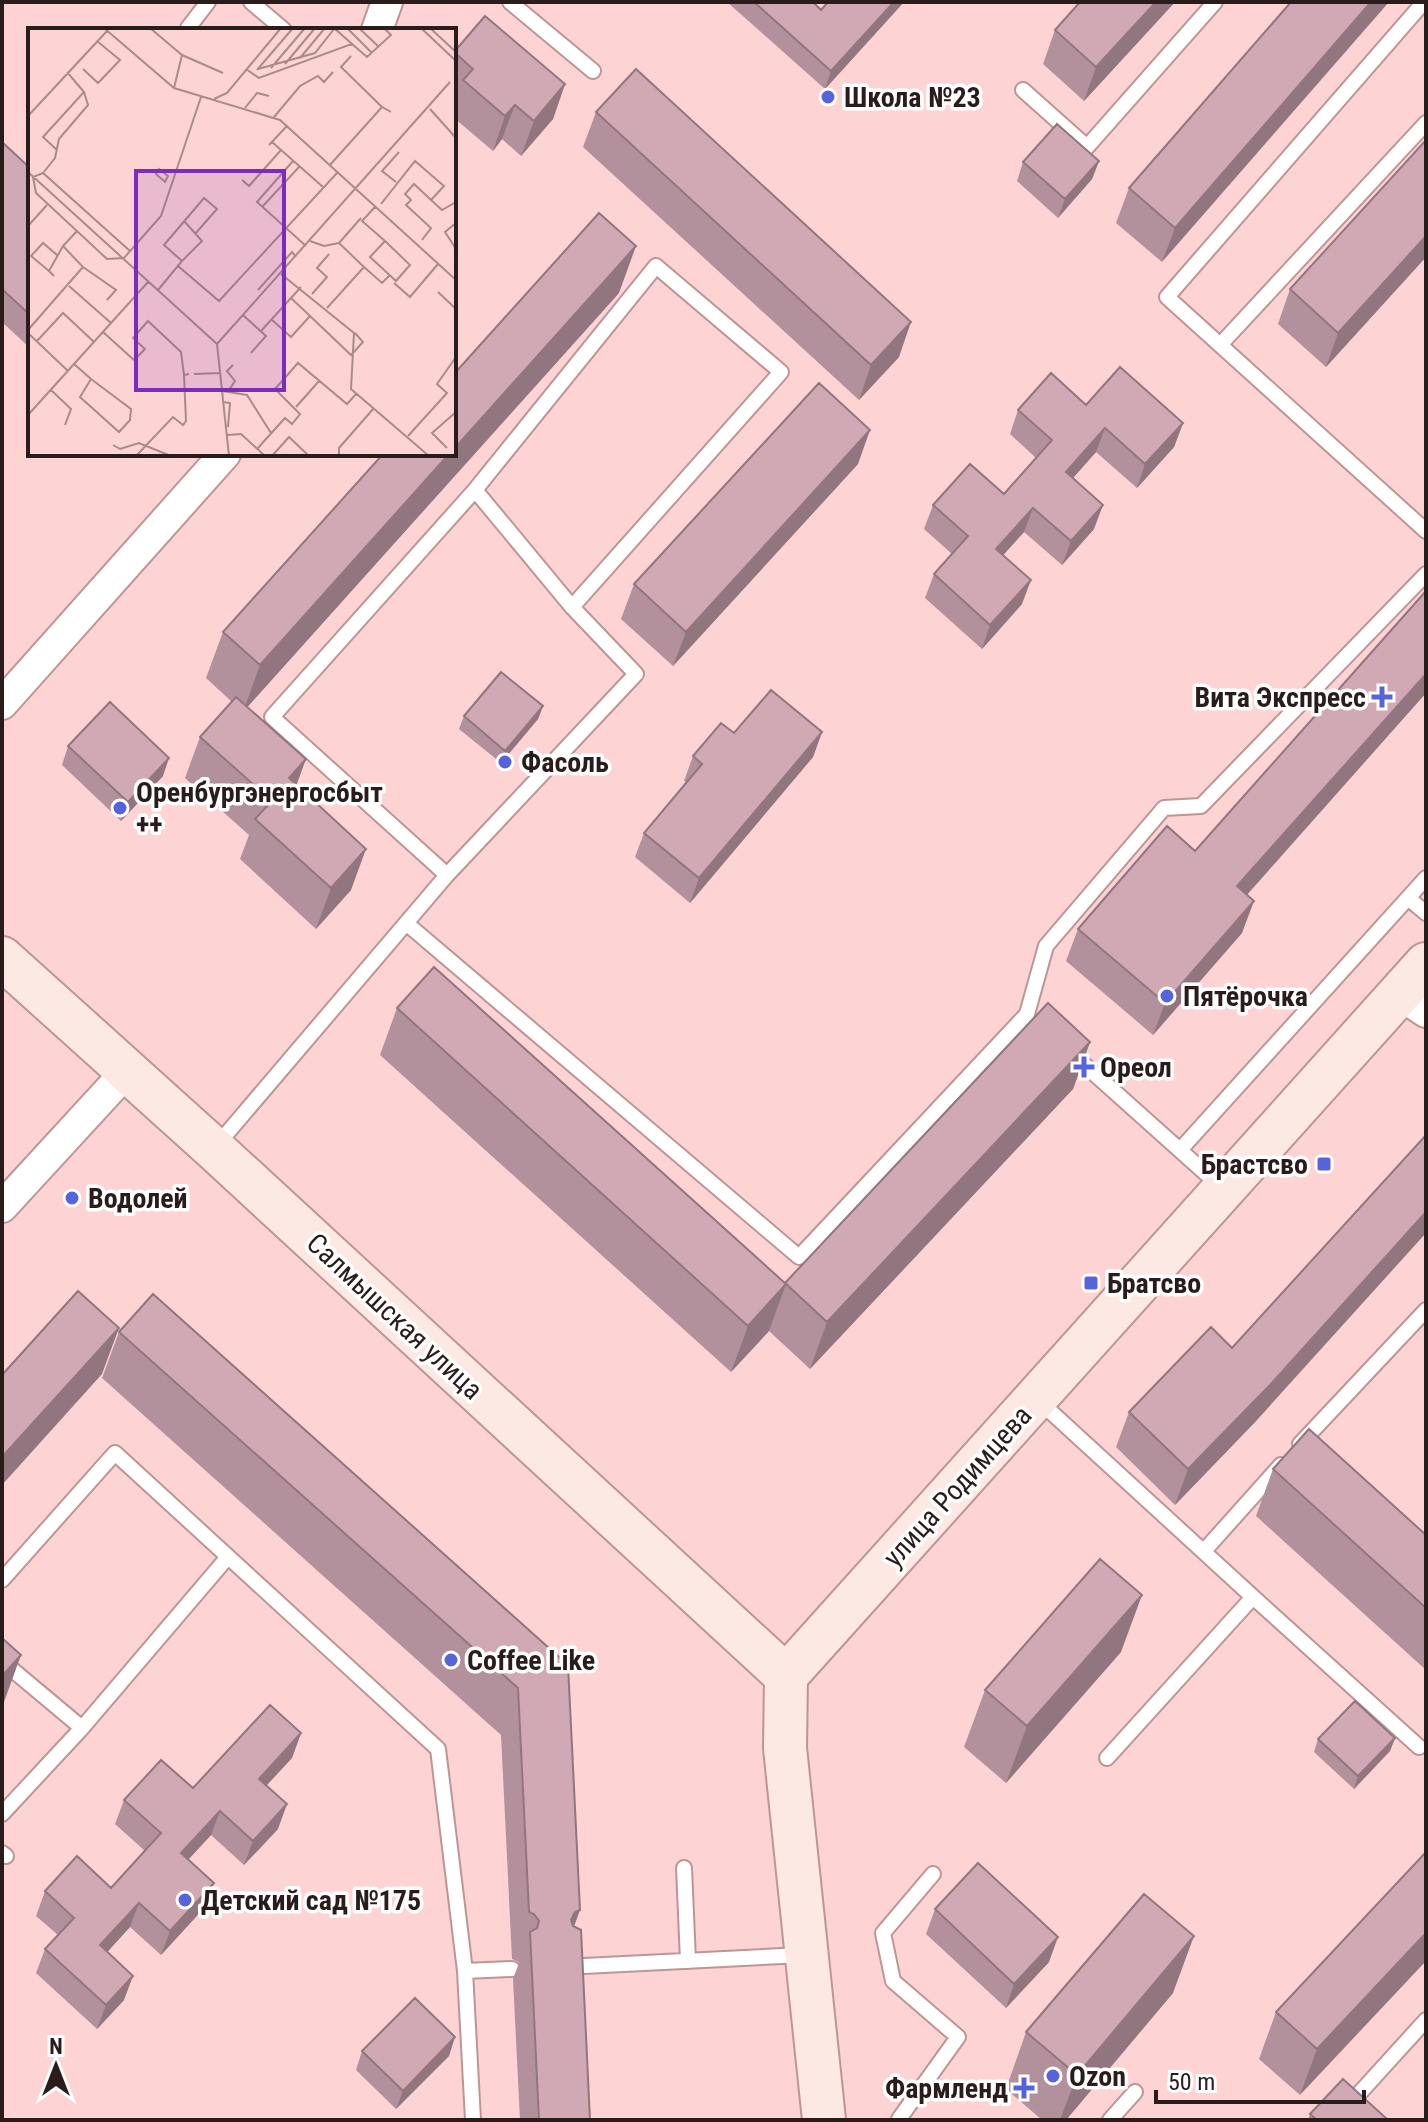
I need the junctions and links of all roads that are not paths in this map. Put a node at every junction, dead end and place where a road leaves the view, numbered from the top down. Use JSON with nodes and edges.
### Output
{"nodes":[{"id":1,"x":208,"y":2,"type":"edge"},
{"id":2,"x":251,"y":2,"type":"edge"},
{"id":3,"x":387,"y":2,"type":"edge"},
{"id":4,"x":510,"y":2,"type":"edge"},
{"id":5,"x":1215,"y":2,"type":"edge"},
{"id":6,"x":1424,"y":2,"type":"edge"},
{"id":7,"x":188,"y":28,"type":"edge"},
{"id":8,"x":282,"y":28,"type":"edge"},
{"id":9,"x":378,"y":28,"type":"edge"},
{"id":10,"x":593,"y":71,"type":"dead end"},
{"id":11,"x":1023,"y":90,"type":"dead end"},
{"id":12,"x":1426,"y":123,"type":"edge"},
{"id":13,"x":1220,"y":345,"type":"junction"},
{"id":14,"x":223,"y":456,"type":"edge"},
{"id":15,"x":475,"y":490,"type":"junction"},
{"id":16,"x":1426,"y":531,"type":"edge"},
{"id":17,"x":1426,"y":574,"type":"edge"},
{"id":18,"x":572,"y":607,"type":"junction"},
{"id":19,"x":2,"y":704,"type":"edge"},
{"id":20,"x":447,"y":875,"type":"junction"},
{"id":21,"x":1426,"y":878,"type":"edge"},
{"id":22,"x":1408,"y":898,"type":"junction"},
{"id":23,"x":1426,"y":913,"type":"edge"},
{"id":24,"x":406,"y":923,"type":"junction"},
{"id":25,"x":2,"y":958,"type":"edge"},
{"id":26,"x":1426,"y":964,"type":"edge"},
{"id":27,"x":1412,"y":1003,"type":"edge"},
{"id":28,"x":1027,"y":1014,"type":"junction"},
{"id":29,"x":1039,"y":1024,"type":"edge"},
{"id":30,"x":1063,"y":1045,"type":"edge"},
{"id":31,"x":127,"y":1071,"type":"junction"},
{"id":32,"x":214,"y":1149,"type":"junction"},
{"id":33,"x":1180,"y":1150,"type":"junction"},
{"id":34,"x":1224,"y":1189,"type":"junction"},
{"id":35,"x":2,"y":1207,"type":"edge"},
{"id":36,"x":1426,"y":1310,"type":"edge"},
{"id":37,"x":1036,"y":1399,"type":"junction"},
{"id":38,"x":1306,"y":1438,"type":"junction"},
{"id":39,"x":1318,"y":1448,"type":"edge"},
{"id":40,"x":1204,"y":1551,"type":"junction"},
{"id":41,"x":227,"y":1558,"type":"junction"},
{"id":42,"x":2,"y":1580,"type":"edge"},
{"id":43,"x":1253,"y":1597,"type":"junction"},
{"id":44,"x":2,"y":1661,"type":"edge"},
{"id":45,"x":786,"y":1676,"type":"junction"},
{"id":46,"x":82,"y":1728,"type":"junction"},
{"id":47,"x":1419,"y":1747,"type":"dead end"},
{"id":48,"x":1107,"y":1758,"type":"dead end"},
{"id":49,"x":2,"y":1814,"type":"edge"},
{"id":50,"x":684,"y":1868,"type":"dead end"},
{"id":51,"x":933,"y":1874,"type":"dead end"},
{"id":52,"x":807,"y":1955,"type":"junction"},
{"id":53,"x":688,"y":1961,"type":"junction"},
{"id":54,"x":564,"y":1967,"type":"edge"},
{"id":55,"x":512,"y":1969,"type":"dead end"},
{"id":56,"x":465,"y":1971,"type":"junction"},
{"id":57,"x":1426,"y":2020,"type":"edge"},
{"id":58,"x":1135,"y":2092,"type":"dead end"},
{"id":59,"x":473,"y":2120,"type":"edge"},
{"id":60,"x":824,"y":2120,"type":"edge"},
{"id":61,"x":891,"y":2120,"type":"edge"},
{"id":62,"x":900,"y":2120,"type":"edge"},
{"id":63,"x":1110,"y":2120,"type":"edge"},
{"id":64,"x":1362,"y":2120,"type":"edge"}],
"edges":[{"from":1,"to":7,"type":"lane"},
{"from":2,"to":8,"type":"lane"},
{"from":3,"to":9,"type":"street"},
{"from":4,"to":10,"type":"lane"},
{"from":5,"to":11,"type":"lane"},
{"from":6,"to":13,"type":"lane"},
{"from":12,"to":13,"type":"lane"},
{"from":13,"to":16,"type":"lane"},
{"from":14,"to":19,"type":"street"},
{"from":15,"to":18,"type":"lane"},
{"from":15,"to":18,"type":"lane"},
{"from":15,"to":20,"type":"lane"},
{"from":17,"to":28,"type":"lane"},
{"from":18,"to":20,"type":"lane"},
{"from":20,"to":24,"type":"lane"},
{"from":21,"to":22,"type":"lane"},
{"from":22,"to":23,"type":"lane"},
{"from":22,"to":33,"type":"lane"},
{"from":24,"to":28,"type":"lane"},
{"from":24,"to":32,"type":"lane"},
{"from":25,"to":31,"type":"main road","name":"Салмышская улица"},
{"from":26,"to":27,"type":"main road","name":"улица Родимцева"},
{"from":27,"to":34,"type":"main road","name":"улица Родимцева"},
{"from":28,"to":29,"type":"lane"},
{"from":30,"to":33,"type":"lane"},
{"from":31,"to":32,"type":"main road","name":"Салмышская улица"},
{"from":31,"to":35,"type":"street"},
{"from":32,"to":45,"type":"main road","name":"Салмышская улица"},
{"from":33,"to":34,"type":"lane"},
{"from":34,"to":37,"type":"main road","name":"улица Родимцева"},
{"from":36,"to":38,"type":"lane"},
{"from":37,"to":40,"type":"lane"},
{"from":37,"to":45,"type":"main road","name":"улица Родимцева"},
{"from":38,"to":39,"type":"lane"},
{"from":38,"to":40,"type":"lane"},
{"from":40,"to":43,"type":"lane"},
{"from":41,"to":42,"type":"lane"},
{"from":41,"to":46,"type":"lane"},
{"from":41,"to":56,"type":"lane"},
{"from":43,"to":47,"type":"lane"},
{"from":43,"to":48,"type":"lane"},
{"from":44,"to":46,"type":"lane"},
{"from":45,"to":52,"type":"main road"},
{"from":46,"to":49,"type":"lane"},
{"from":50,"to":53,"type":"lane"},
{"from":51,"to":62,"type":"lane"},
{"from":52,"to":53,"type":"lane"},
{"from":52,"to":60,"type":"main road"},
{"from":53,"to":54,"type":"lane"},
{"from":55,"to":56,"type":"lane"},
{"from":56,"to":59,"type":"lane"},
{"from":57,"to":64,"type":"lane"},
{"from":58,"to":63,"type":"lane"},
{"from":61,"to":62,"type":"lane"}]}
